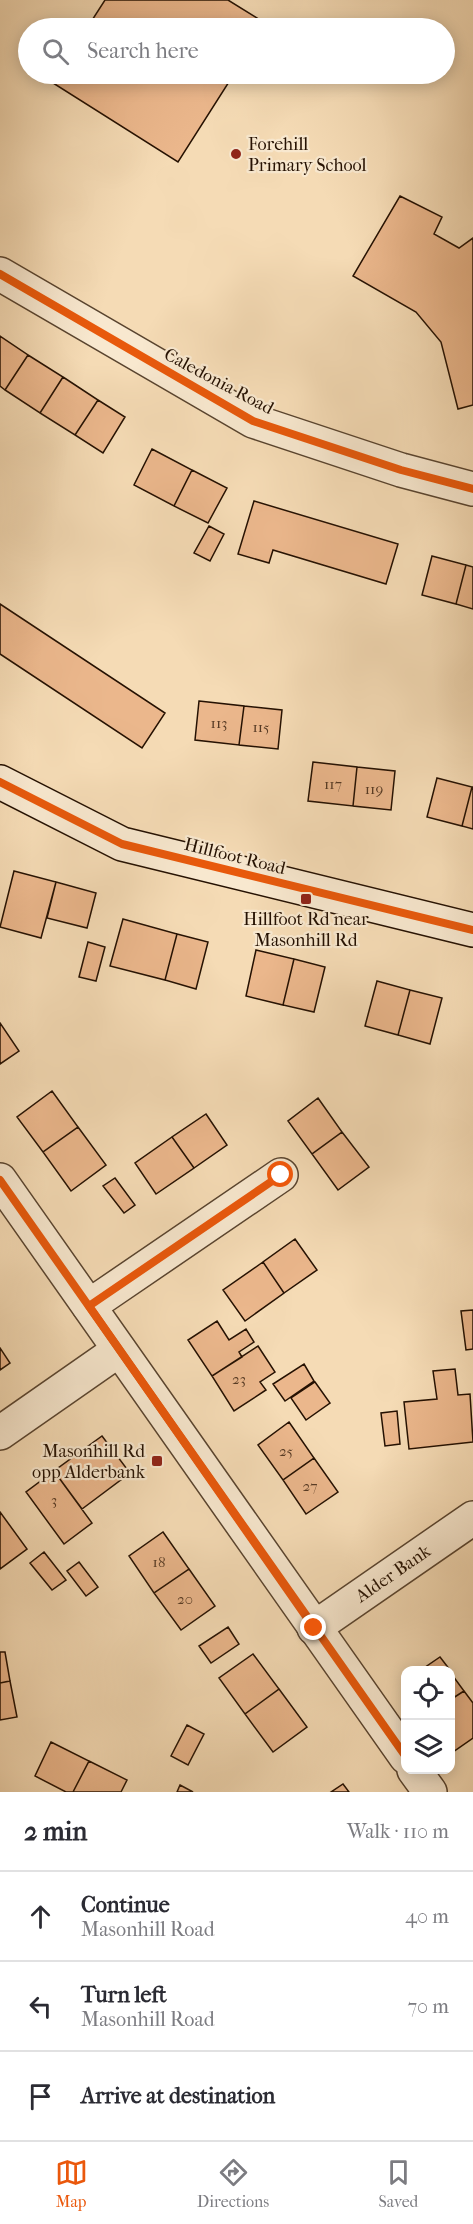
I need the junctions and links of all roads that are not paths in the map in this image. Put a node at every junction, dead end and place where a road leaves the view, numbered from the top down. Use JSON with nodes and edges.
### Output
{"nodes":[{"id":1,"x":0,"y":274,"type":"edge"},
{"id":2,"x":473,"y":489,"type":"edge"},
{"id":3,"x":0,"y":782,"type":"edge"},
{"id":4,"x":473,"y":930,"type":"edge"},
{"id":5,"x":281,"y":1175,"type":"dead end"},
{"id":6,"x":0,"y":1180,"type":"edge"},
{"id":7,"x":89,"y":1306,"type":"junction"},
{"id":8,"x":120,"y":1350,"type":"junction"},
{"id":9,"x":0,"y":1433,"type":"edge"},
{"id":10,"x":473,"y":1518,"type":"edge"},
{"id":11,"x":314,"y":1628,"type":"junction"},
{"id":12,"x":401,"y":1751,"type":"edge"},
{"id":13,"x":417,"y":1774,"type":"edge"},
{"id":14,"x":430,"y":1792,"type":"edge"}],
"edges":[{"from":1,"to":2,"type":"street","name":"Caledonia Road"},
{"from":3,"to":4,"type":"street","name":"Hillfoot Road"},
{"from":5,"to":7,"type":"street"},
{"from":6,"to":7,"type":"street"},
{"from":7,"to":8,"type":"street"},
{"from":8,"to":9,"type":"street"},
{"from":8,"to":11,"type":"street"},
{"from":10,"to":11,"type":"street","name":"Alder Bank"},
{"from":11,"to":12,"type":"street"},
{"from":13,"to":14,"type":"street"}]}
